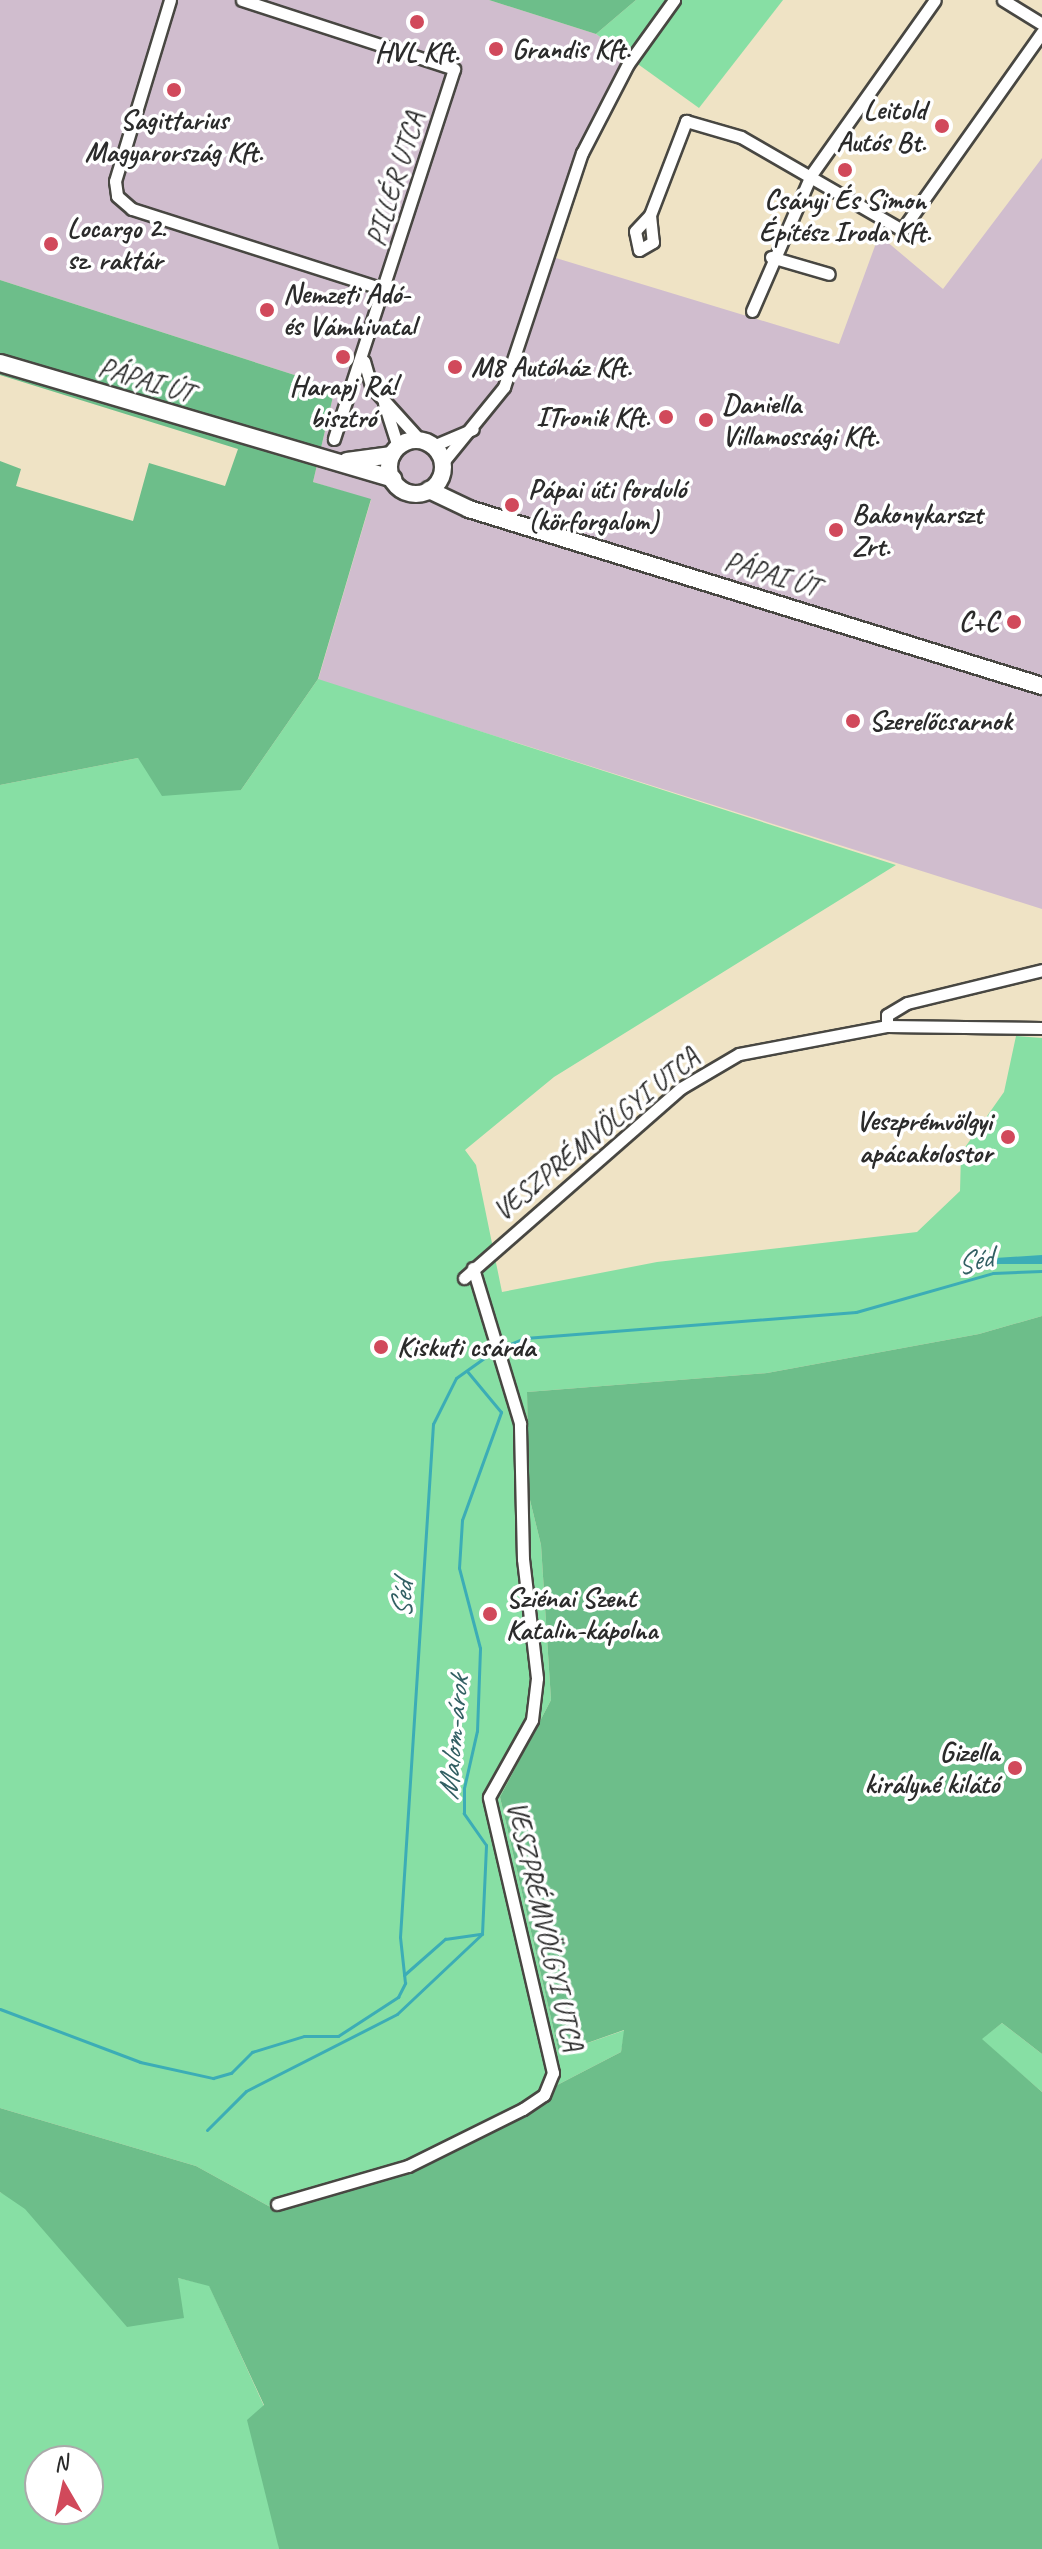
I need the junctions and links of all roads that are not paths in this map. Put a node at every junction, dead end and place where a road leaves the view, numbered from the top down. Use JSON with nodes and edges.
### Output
{"nodes":[{"id":1,"x":170,"y":0,"type":"edge"},
{"id":2,"x":242,"y":0,"type":"edge"},
{"id":3,"x":674,"y":0,"type":"edge"},
{"id":4,"x":935,"y":0,"type":"edge"},
{"id":5,"x":1003,"y":0,"type":"edge"},
{"id":6,"x":1042,"y":24,"type":"edge"},
{"id":7,"x":1042,"y":32,"type":"edge"},
{"id":8,"x":811,"y":175,"type":"junction"},
{"id":9,"x":650,"y":215,"type":"dead end"},
{"id":10,"x":771,"y":257,"type":"junction"},
{"id":11,"x":829,"y":274,"type":"dead end"},
{"id":12,"x":386,"y":290,"type":"junction"},
{"id":13,"x":752,"y":311,"type":"dead end"},
{"id":14,"x":363,"y":356,"type":"junction"},
{"id":15,"x":0,"y":363,"type":"edge"},
{"id":16,"x":382,"y":399,"type":"junction"},
{"id":17,"x":478,"y":427,"type":"junction"},
{"id":18,"x":334,"y":439,"type":"dead end"},
{"id":19,"x":426,"y":443,"type":"junction"},
{"id":20,"x":395,"y":451,"type":"junction"},
{"id":21,"x":322,"y":461,"type":"junction"},
{"id":22,"x":442,"y":468,"type":"junction"},
{"id":23,"x":393,"y":479,"type":"junction"},
{"id":24,"x":429,"y":490,"type":"junction"},
{"id":25,"x":486,"y":513,"type":"junction"},
{"id":26,"x":1042,"y":686,"type":"edge"},
{"id":27,"x":1042,"y":970,"type":"edge"},
{"id":28,"x":887,"y":1026,"type":"junction"},
{"id":29,"x":1042,"y":1028,"type":"edge"},
{"id":30,"x":473,"y":1268,"type":"junction"},
{"id":31,"x":464,"y":1278,"type":"dead end"},
{"id":32,"x":277,"y":2204,"type":"dead end"}],
"edges":[{"from":1,"to":12,"type":"street"},
{"from":2,"to":12,"type":"street","name":"PILLÉR UTCA"},
{"from":3,"to":17,"type":"street"},
{"from":4,"to":8,"type":"street"},
{"from":5,"to":6,"type":"street"},
{"from":7,"to":8,"type":"street"},
{"from":8,"to":9,"type":"street"},
{"from":8,"to":10,"type":"street"},
{"from":10,"to":11,"type":"street"},
{"from":10,"to":13,"type":"street"},
{"from":12,"to":14,"type":"street","name":"PILLÉR UTCA"},
{"from":14,"to":16,"type":"street"},
{"from":14,"to":18,"type":"street","name":"PILLÉR UTCA"},
{"from":15,"to":21,"type":"main road","name":"PÁPAI ÚT"},
{"from":16,"to":19,"type":"street"},
{"from":16,"to":20,"type":"street"},
{"from":17,"to":19,"type":"street"},
{"from":17,"to":22,"type":"street"},
{"from":19,"to":20,"type":"main road"},
{"from":19,"to":22,"type":"main road"},
{"from":20,"to":21,"type":"main road","name":"PÁPAI ÚT"},
{"from":20,"to":23,"type":"main road"},
{"from":21,"to":23,"type":"main road","name":"PÁPAI ÚT"},
{"from":22,"to":24,"type":"main road"},
{"from":22,"to":25,"type":"main road","name":"PÁPAI ÚT"},
{"from":23,"to":24,"type":"main road"},
{"from":24,"to":25,"type":"main road","name":"PÁPAI ÚT"},
{"from":25,"to":26,"type":"main road","name":"PÁPAI ÚT"},
{"from":27,"to":28,"type":"street"},
{"from":28,"to":29,"type":"street","name":"VESZPRÉMVÖLGYI UTCA"},
{"from":28,"to":30,"type":"street","name":"VESZPRÉMVÖLGYI UTCA"},
{"from":30,"to":31,"type":"street","name":"VESZPRÉMVÖLGYI UTCA"},
{"from":30,"to":32,"type":"street","name":"VESZPRÉMVÖLGYI UTCA"}]}
